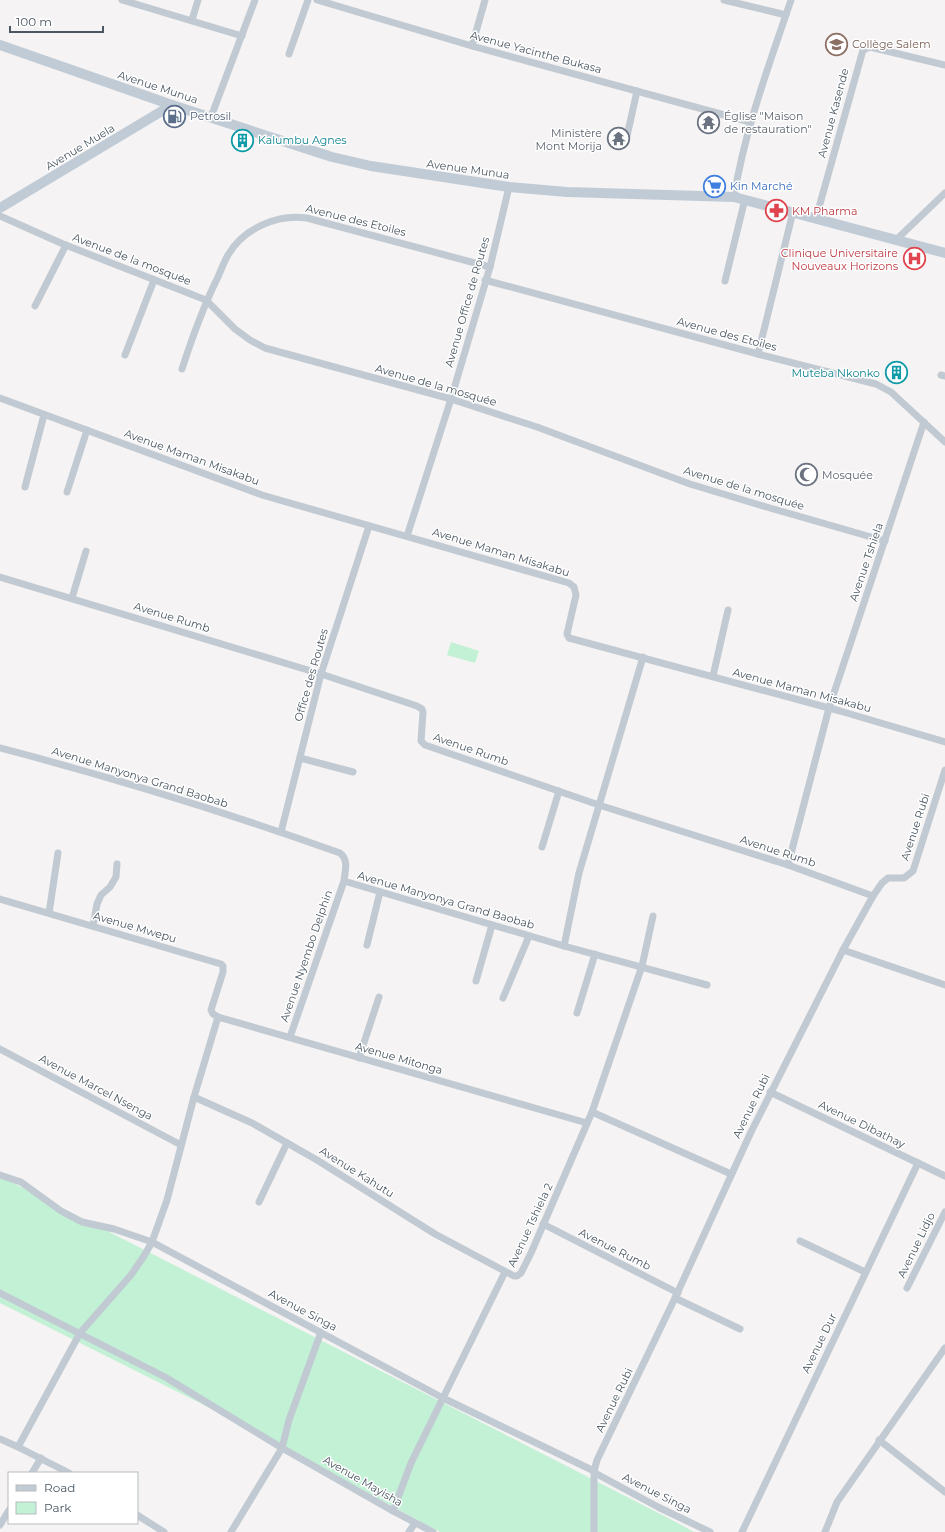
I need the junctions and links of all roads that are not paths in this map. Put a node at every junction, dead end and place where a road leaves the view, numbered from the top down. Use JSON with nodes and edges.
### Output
{"nodes":[{"id":1,"x":122,"y":0,"type":"edge"},
{"id":2,"x":198,"y":0,"type":"edge"},
{"id":3,"x":255,"y":0,"type":"edge"},
{"id":4,"x":308,"y":0,"type":"edge"},
{"id":5,"x":317,"y":0,"type":"edge"},
{"id":6,"x":484,"y":0,"type":"edge"},
{"id":7,"x":724,"y":0,"type":"edge"},
{"id":8,"x":791,"y":0,"type":"edge"},
{"id":9,"x":786,"y":15,"type":"junction"},
{"id":10,"x":192,"y":20,"type":"junction"},
{"id":11,"x":242,"y":36,"type":"junction"},
{"id":12,"x":0,"y":45,"type":"edge"},
{"id":13,"x":472,"y":46,"type":"junction"},
{"id":14,"x":289,"y":54,"type":"dead end"},
{"id":15,"x":945,"y":65,"type":"edge"},
{"id":16,"x":637,"y":91,"type":"junction"},
{"id":17,"x":172,"y":105,"type":"junction"},
{"id":18,"x":211,"y":117,"type":"junction"},
{"id":19,"x":750,"y":122,"type":"junction"},
{"id":20,"x":627,"y":136,"type":"dead end"},
{"id":21,"x":509,"y":187,"type":"junction"},
{"id":22,"x":945,"y":193,"type":"edge"},
{"id":23,"x":734,"y":197,"type":"junction"},
{"id":24,"x":745,"y":199,"type":"junction"},
{"id":25,"x":0,"y":208,"type":"edge"},
{"id":26,"x":793,"y":212,"type":"junction"},
{"id":27,"x":0,"y":216,"type":"edge"},
{"id":28,"x":816,"y":218,"type":"junction"},
{"id":29,"x":897,"y":239,"type":"junction"},
{"id":30,"x":66,"y":245,"type":"junction"},
{"id":31,"x":945,"y":253,"type":"edge"},
{"id":32,"x":490,"y":267,"type":"junction"},
{"id":33,"x":154,"y":280,"type":"junction"},
{"id":34,"x":485,"y":280,"type":"junction"},
{"id":35,"x":725,"y":280,"type":"dead end"},
{"id":36,"x":206,"y":300,"type":"junction"},
{"id":37,"x":34,"y":306,"type":"dead end"},
{"id":38,"x":758,"y":354,"type":"junction"},
{"id":39,"x":125,"y":355,"type":"dead end"},
{"id":40,"x":182,"y":369,"type":"dead end"},
{"id":41,"x":0,"y":398,"type":"edge"},
{"id":42,"x":451,"y":399,"type":"junction"},
{"id":43,"x":44,"y":415,"type":"junction"},
{"id":44,"x":924,"y":422,"type":"junction"},
{"id":45,"x":87,"y":430,"type":"junction"},
{"id":46,"x":945,"y":442,"type":"edge"},
{"id":47,"x":25,"y":486,"type":"dead end"},
{"id":48,"x":66,"y":492,"type":"dead end"},
{"id":49,"x":369,"y":526,"type":"junction"},
{"id":50,"x":407,"y":536,"type":"junction"},
{"id":51,"x":885,"y":541,"type":"junction"},
{"id":52,"x":86,"y":551,"type":"dead end"},
{"id":53,"x":0,"y":577,"type":"edge"},
{"id":54,"x":72,"y":598,"type":"junction"},
{"id":55,"x":728,"y":610,"type":"dead end"},
{"id":56,"x":643,"y":657,"type":"junction"},
{"id":57,"x":321,"y":674,"type":"junction"},
{"id":58,"x":712,"y":676,"type":"junction"},
{"id":59,"x":829,"y":708,"type":"junction"},
{"id":60,"x":945,"y":742,"type":"edge"},
{"id":61,"x":0,"y":748,"type":"edge"},
{"id":62,"x":300,"y":758,"type":"junction"},
{"id":63,"x":945,"y":770,"type":"edge"},
{"id":64,"x":353,"y":772,"type":"dead end"},
{"id":65,"x":559,"y":791,"type":"junction"},
{"id":66,"x":599,"y":805,"type":"junction"},
{"id":67,"x":281,"y":832,"type":"junction"},
{"id":68,"x":542,"y":847,"type":"dead end"},
{"id":69,"x":58,"y":853,"type":"dead end"},
{"id":70,"x":117,"y":864,"type":"dead end"},
{"id":71,"x":788,"y":865,"type":"junction"},
{"id":72,"x":344,"y":881,"type":"junction"},
{"id":73,"x":380,"y":892,"type":"junction"},
{"id":74,"x":873,"y":896,"type":"junction"},
{"id":75,"x":0,"y":898,"type":"edge"},
{"id":76,"x":49,"y":913,"type":"junction"},
{"id":77,"x":653,"y":916,"type":"dead end"},
{"id":78,"x":492,"y":925,"type":"junction"},
{"id":79,"x":93,"y":926,"type":"junction"},
{"id":80,"x":529,"y":936,"type":"junction"},
{"id":81,"x":367,"y":945,"type":"dead end"},
{"id":82,"x":564,"y":946,"type":"junction"},
{"id":83,"x":843,"y":950,"type":"junction"},
{"id":84,"x":595,"y":954,"type":"junction"},
{"id":85,"x":642,"y":966,"type":"junction"},
{"id":86,"x":476,"y":981,"type":"dead end"},
{"id":87,"x":945,"y":984,"type":"edge"},
{"id":88,"x":707,"y":985,"type":"dead end"},
{"id":89,"x":379,"y":998,"type":"dead end"},
{"id":90,"x":503,"y":998,"type":"dead end"},
{"id":91,"x":577,"y":1013,"type":"dead end"},
{"id":92,"x":218,"y":1017,"type":"junction"},
{"id":93,"x":290,"y":1037,"type":"junction"},
{"id":94,"x":0,"y":1049,"type":"edge"},
{"id":95,"x":359,"y":1058,"type":"junction"},
{"id":96,"x":770,"y":1092,"type":"junction"},
{"id":97,"x":194,"y":1097,"type":"junction"},
{"id":98,"x":592,"y":1112,"type":"junction"},
{"id":99,"x":587,"y":1123,"type":"junction"},
{"id":100,"x":287,"y":1143,"type":"junction"},
{"id":101,"x":181,"y":1145,"type":"junction"},
{"id":102,"x":918,"y":1163,"type":"junction"},
{"id":103,"x":0,"y":1174,"type":"edge"},
{"id":104,"x":731,"y":1174,"type":"junction"},
{"id":105,"x":945,"y":1176,"type":"edge"},
{"id":106,"x":260,"y":1202,"type":"dead end"},
{"id":107,"x":945,"y":1212,"type":"edge"},
{"id":108,"x":543,"y":1224,"type":"junction"},
{"id":109,"x":800,"y":1241,"type":"dead end"},
{"id":110,"x":152,"y":1242,"type":"junction"},
{"id":111,"x":505,"y":1272,"type":"junction"},
{"id":112,"x":865,"y":1272,"type":"junction"},
{"id":113,"x":907,"y":1288,"type":"dead end"},
{"id":114,"x":0,"y":1293,"type":"edge"},
{"id":115,"x":676,"y":1296,"type":"junction"},
{"id":116,"x":740,"y":1329,"type":"dead end"},
{"id":117,"x":321,"y":1332,"type":"junction"},
{"id":118,"x":80,"y":1333,"type":"junction"},
{"id":119,"x":945,"y":1348,"type":"edge"},
{"id":120,"x":443,"y":1398,"type":"junction"},
{"id":121,"x":0,"y":1439,"type":"edge"},
{"id":122,"x":879,"y":1440,"type":"junction"},
{"id":123,"x":18,"y":1447,"type":"junction"},
{"id":124,"x":282,"y":1448,"type":"junction"},
{"id":125,"x":41,"y":1458,"type":"junction"},
{"id":126,"x":33,"y":1472,"type":"edge"},
{"id":127,"x":67,"y":1472,"type":"edge"},
{"id":128,"x":595,"y":1472,"type":"junction"},
{"id":129,"x":945,"y":1492,"type":"edge"},
{"id":130,"x":393,"y":1511,"type":"junction"},
{"id":131,"x":8,"y":1512,"type":"edge"},
{"id":132,"x":138,"y":1516,"type":"edge"},
{"id":133,"x":415,"y":1523,"type":"junction"},
{"id":134,"x":0,"y":1525,"type":"edge"},
{"id":135,"x":164,"y":1532,"type":"edge"},
{"id":136,"x":231,"y":1532,"type":"edge"},
{"id":137,"x":410,"y":1532,"type":"edge"},
{"id":138,"x":433,"y":1532,"type":"edge"},
{"id":139,"x":594,"y":1532,"type":"edge"},
{"id":140,"x":710,"y":1532,"type":"edge"},
{"id":141,"x":742,"y":1532,"type":"edge"},
{"id":142,"x":825,"y":1532,"type":"edge"}],
"edges":[{"from":1,"to":10,"type":"street"},
{"from":2,"to":10,"type":"street"},
{"from":3,"to":11,"type":"street"},
{"from":4,"to":14,"type":"street"},
{"from":5,"to":13,"type":"street","name":"Avenue Yacinthe Bukasa"},
{"from":6,"to":13,"type":"street"},
{"from":7,"to":9,"type":"street"},
{"from":8,"to":9,"type":"street"},
{"from":9,"to":19,"type":"street"},
{"from":10,"to":11,"type":"street"},
{"from":11,"to":18,"type":"street"},
{"from":12,"to":17,"type":"main road","name":"Avenue Munua"},
{"from":13,"to":16,"type":"street","name":"Avenue Yacinthe Bukasa"},
{"from":15,"to":28,"type":"street","name":"Avenue Kasende"},
{"from":16,"to":19,"type":"street","name":"Avenue Yacinthe Bukasa"},
{"from":16,"to":20,"type":"street"},
{"from":17,"to":18,"type":"main road","name":"Avenue Munua"},
{"from":17,"to":25,"type":"main road","name":"Avenue Muela"},
{"from":18,"to":21,"type":"main road","name":"Avenue Munua"},
{"from":19,"to":23,"type":"street"},
{"from":21,"to":23,"type":"main road","name":"Avenue Munua"},
{"from":21,"to":32,"type":"street","name":"Avenue Office de Routes"},
{"from":22,"to":29,"type":"street"},
{"from":23,"to":24,"type":"main road","name":"Avenue Munua"},
{"from":24,"to":26,"type":"main road","name":"Avenue Munua"},
{"from":24,"to":35,"type":"street"},
{"from":26,"to":28,"type":"main road","name":"Avenue Munua"},
{"from":26,"to":38,"type":"street"},
{"from":27,"to":30,"type":"street","name":"Avenue de la mosquée"},
{"from":28,"to":29,"type":"main road","name":"Avenue Munua"},
{"from":29,"to":31,"type":"main road","name":"Avenue Munua"},
{"from":30,"to":33,"type":"street","name":"Avenue de la mosquée"},
{"from":30,"to":37,"type":"street"},
{"from":32,"to":34,"type":"street","name":"Avenue Office de Routes"},
{"from":32,"to":36,"type":"street","name":"Avenue des Etoiles"},
{"from":33,"to":36,"type":"street","name":"Avenue de la mosquée"},
{"from":33,"to":39,"type":"street"},
{"from":34,"to":38,"type":"street","name":"Avenue des Etoiles"},
{"from":34,"to":42,"type":"street","name":"Avenue Office de Routes"},
{"from":36,"to":40,"type":"street","name":"Avenue des Etoiles"},
{"from":36,"to":42,"type":"street","name":"Avenue de la mosquée"},
{"from":38,"to":44,"type":"street","name":"Avenue des Etoiles"},
{"from":41,"to":43,"type":"street","name":"Avenue Maman Misakabu"},
{"from":42,"to":50,"type":"street","name":"Avenue Office de Routes"},
{"from":42,"to":51,"type":"street","name":"Avenue de la mosquée"},
{"from":43,"to":45,"type":"street","name":"Avenue Maman Misakabu"},
{"from":43,"to":47,"type":"street"},
{"from":44,"to":46,"type":"street","name":"Avenue des Etoiles"},
{"from":44,"to":51,"type":"street","name":"Avenue Tshiela"},
{"from":45,"to":48,"type":"street"},
{"from":45,"to":49,"type":"street","name":"Avenue Maman Misakabu"},
{"from":49,"to":50,"type":"street","name":"Avenue Maman Misakabu"},
{"from":49,"to":57,"type":"street","name":"Office des Routes"},
{"from":50,"to":56,"type":"street","name":"Avenue Maman Misakabu"},
{"from":51,"to":59,"type":"street","name":"Avenue Tshiela"},
{"from":52,"to":54,"type":"street"},
{"from":53,"to":54,"type":"street","name":"Avenue Rumb"},
{"from":54,"to":57,"type":"street","name":"Avenue Rumb"},
{"from":55,"to":58,"type":"street"},
{"from":56,"to":58,"type":"street","name":"Avenue Maman Misakabu"},
{"from":56,"to":66,"type":"street"},
{"from":57,"to":62,"type":"street","name":"Office des Routes"},
{"from":57,"to":65,"type":"street","name":"Avenue Rumb"},
{"from":58,"to":59,"type":"street","name":"Avenue Maman Misakabu"},
{"from":59,"to":60,"type":"street","name":"Avenue Maman Misakabu"},
{"from":59,"to":71,"type":"street","name":"Avenue Tshiela"},
{"from":61,"to":67,"type":"street","name":"Avenue Manyonya Grand Baobab"},
{"from":62,"to":64,"type":"street"},
{"from":62,"to":67,"type":"street","name":"Office des Routes"},
{"from":63,"to":74,"type":"street","name":"Avenue Rubi"},
{"from":65,"to":66,"type":"street","name":"Avenue Rumb"},
{"from":65,"to":68,"type":"street"},
{"from":66,"to":71,"type":"street","name":"Avenue Rumb"},
{"from":66,"to":82,"type":"street"},
{"from":67,"to":72,"type":"street","name":"Avenue Manyonya Grand Baobab"},
{"from":69,"to":76,"type":"street"},
{"from":70,"to":79,"type":"street"},
{"from":71,"to":74,"type":"street","name":"Avenue Rumb"},
{"from":72,"to":73,"type":"street","name":"Avenue Manyonya Grand Baobab"},
{"from":72,"to":93,"type":"street","name":"Avenue Nyembo Delphin"},
{"from":73,"to":78,"type":"street","name":"Avenue Manyonya Grand Baobab"},
{"from":73,"to":81,"type":"street"},
{"from":74,"to":83,"type":"street","name":"Avenue Rubi"},
{"from":75,"to":76,"type":"street","name":"Avenue Mwepu"},
{"from":76,"to":79,"type":"street","name":"Avenue Mwepu"},
{"from":77,"to":85,"type":"street","name":"Avenue Tshiela 2"},
{"from":78,"to":80,"type":"street","name":"Avenue Manyonya Grand Baobab"},
{"from":78,"to":86,"type":"street"},
{"from":79,"to":92,"type":"street","name":"Avenue Mwepu"},
{"from":80,"to":82,"type":"street","name":"Avenue Manyonya Grand Baobab"},
{"from":80,"to":90,"type":"street"},
{"from":82,"to":84,"type":"street","name":"Avenue Manyonya Grand Baobab"},
{"from":83,"to":87,"type":"street"},
{"from":83,"to":96,"type":"street","name":"Avenue Rubi"},
{"from":84,"to":85,"type":"street","name":"Avenue Manyonya Grand Baobab"},
{"from":84,"to":91,"type":"street"},
{"from":85,"to":88,"type":"street","name":"Avenue Manyonya Grand Baobab"},
{"from":85,"to":98,"type":"street","name":"Avenue Tshiela 2"},
{"from":89,"to":95,"type":"street"},
{"from":92,"to":93,"type":"street","name":"Avenue Mitonga"},
{"from":92,"to":97,"type":"street"},
{"from":93,"to":95,"type":"street","name":"Avenue Mitonga"},
{"from":94,"to":101,"type":"street","name":"Avenue Marcel Nsenga"},
{"from":95,"to":99,"type":"street","name":"Avenue Mitonga"},
{"from":96,"to":102,"type":"street","name":"Avenue Dibathay"},
{"from":96,"to":104,"type":"street","name":"Avenue Rubi"},
{"from":97,"to":100,"type":"street","name":"Avenue Kahutu"},
{"from":97,"to":101,"type":"street"},
{"from":98,"to":99,"type":"street","name":"Avenue Tshiela 2"},
{"from":98,"to":104,"type":"street"},
{"from":99,"to":108,"type":"street","name":"Avenue Tshiela 2"},
{"from":100,"to":106,"type":"street"},
{"from":100,"to":111,"type":"street","name":"Avenue Kahutu"},
{"from":101,"to":110,"type":"street"},
{"from":102,"to":105,"type":"street","name":"Avenue Dibathay"},
{"from":102,"to":112,"type":"street","name":"Avenue Dur"},
{"from":103,"to":110,"type":"street","name":"Avenue Singa"},
{"from":104,"to":115,"type":"street","name":"Avenue Rubi"},
{"from":107,"to":113,"type":"street","name":"Avenue Lidjo"},
{"from":108,"to":111,"type":"street","name":"Avenue Tshiela 2"},
{"from":108,"to":115,"type":"street","name":"Avenue Rumb"},
{"from":109,"to":112,"type":"street"},
{"from":110,"to":117,"type":"street","name":"Avenue Singa"},
{"from":110,"to":118,"type":"street"},
{"from":111,"to":120,"type":"street","name":"Avenue Tshiela 2"},
{"from":112,"to":141,"type":"street","name":"Avenue Dur"},
{"from":114,"to":118,"type":"street","name":"Avenue Mayisha"},
{"from":115,"to":116,"type":"street"},
{"from":115,"to":128,"type":"street","name":"Avenue Rubi"},
{"from":117,"to":120,"type":"street","name":"Avenue Singa"},
{"from":117,"to":124,"type":"street"},
{"from":118,"to":123,"type":"street"},
{"from":118,"to":124,"type":"street","name":"Avenue Mayisha"},
{"from":119,"to":122,"type":"street"},
{"from":120,"to":128,"type":"street","name":"Avenue Singa"},
{"from":120,"to":130,"type":"street","name":"Avenue Tshiela 2"},
{"from":121,"to":123,"type":"street"},
{"from":122,"to":129,"type":"street"},
{"from":122,"to":142,"type":"street"},
{"from":123,"to":125,"type":"street"},
{"from":124,"to":130,"type":"street","name":"Avenue Mayisha"},
{"from":124,"to":136,"type":"street"},
{"from":125,"to":126,"type":"street"},
{"from":125,"to":127,"type":"street"},
{"from":128,"to":139,"type":"street","name":"Avenue Rubi"},
{"from":128,"to":140,"type":"street","name":"Avenue Singa"},
{"from":130,"to":133,"type":"street","name":"Avenue Mayisha"},
{"from":131,"to":134,"type":"street"},
{"from":132,"to":135,"type":"street"},
{"from":133,"to":137,"type":"street"},
{"from":133,"to":138,"type":"street","name":"Avenue Mayisha"}]}
